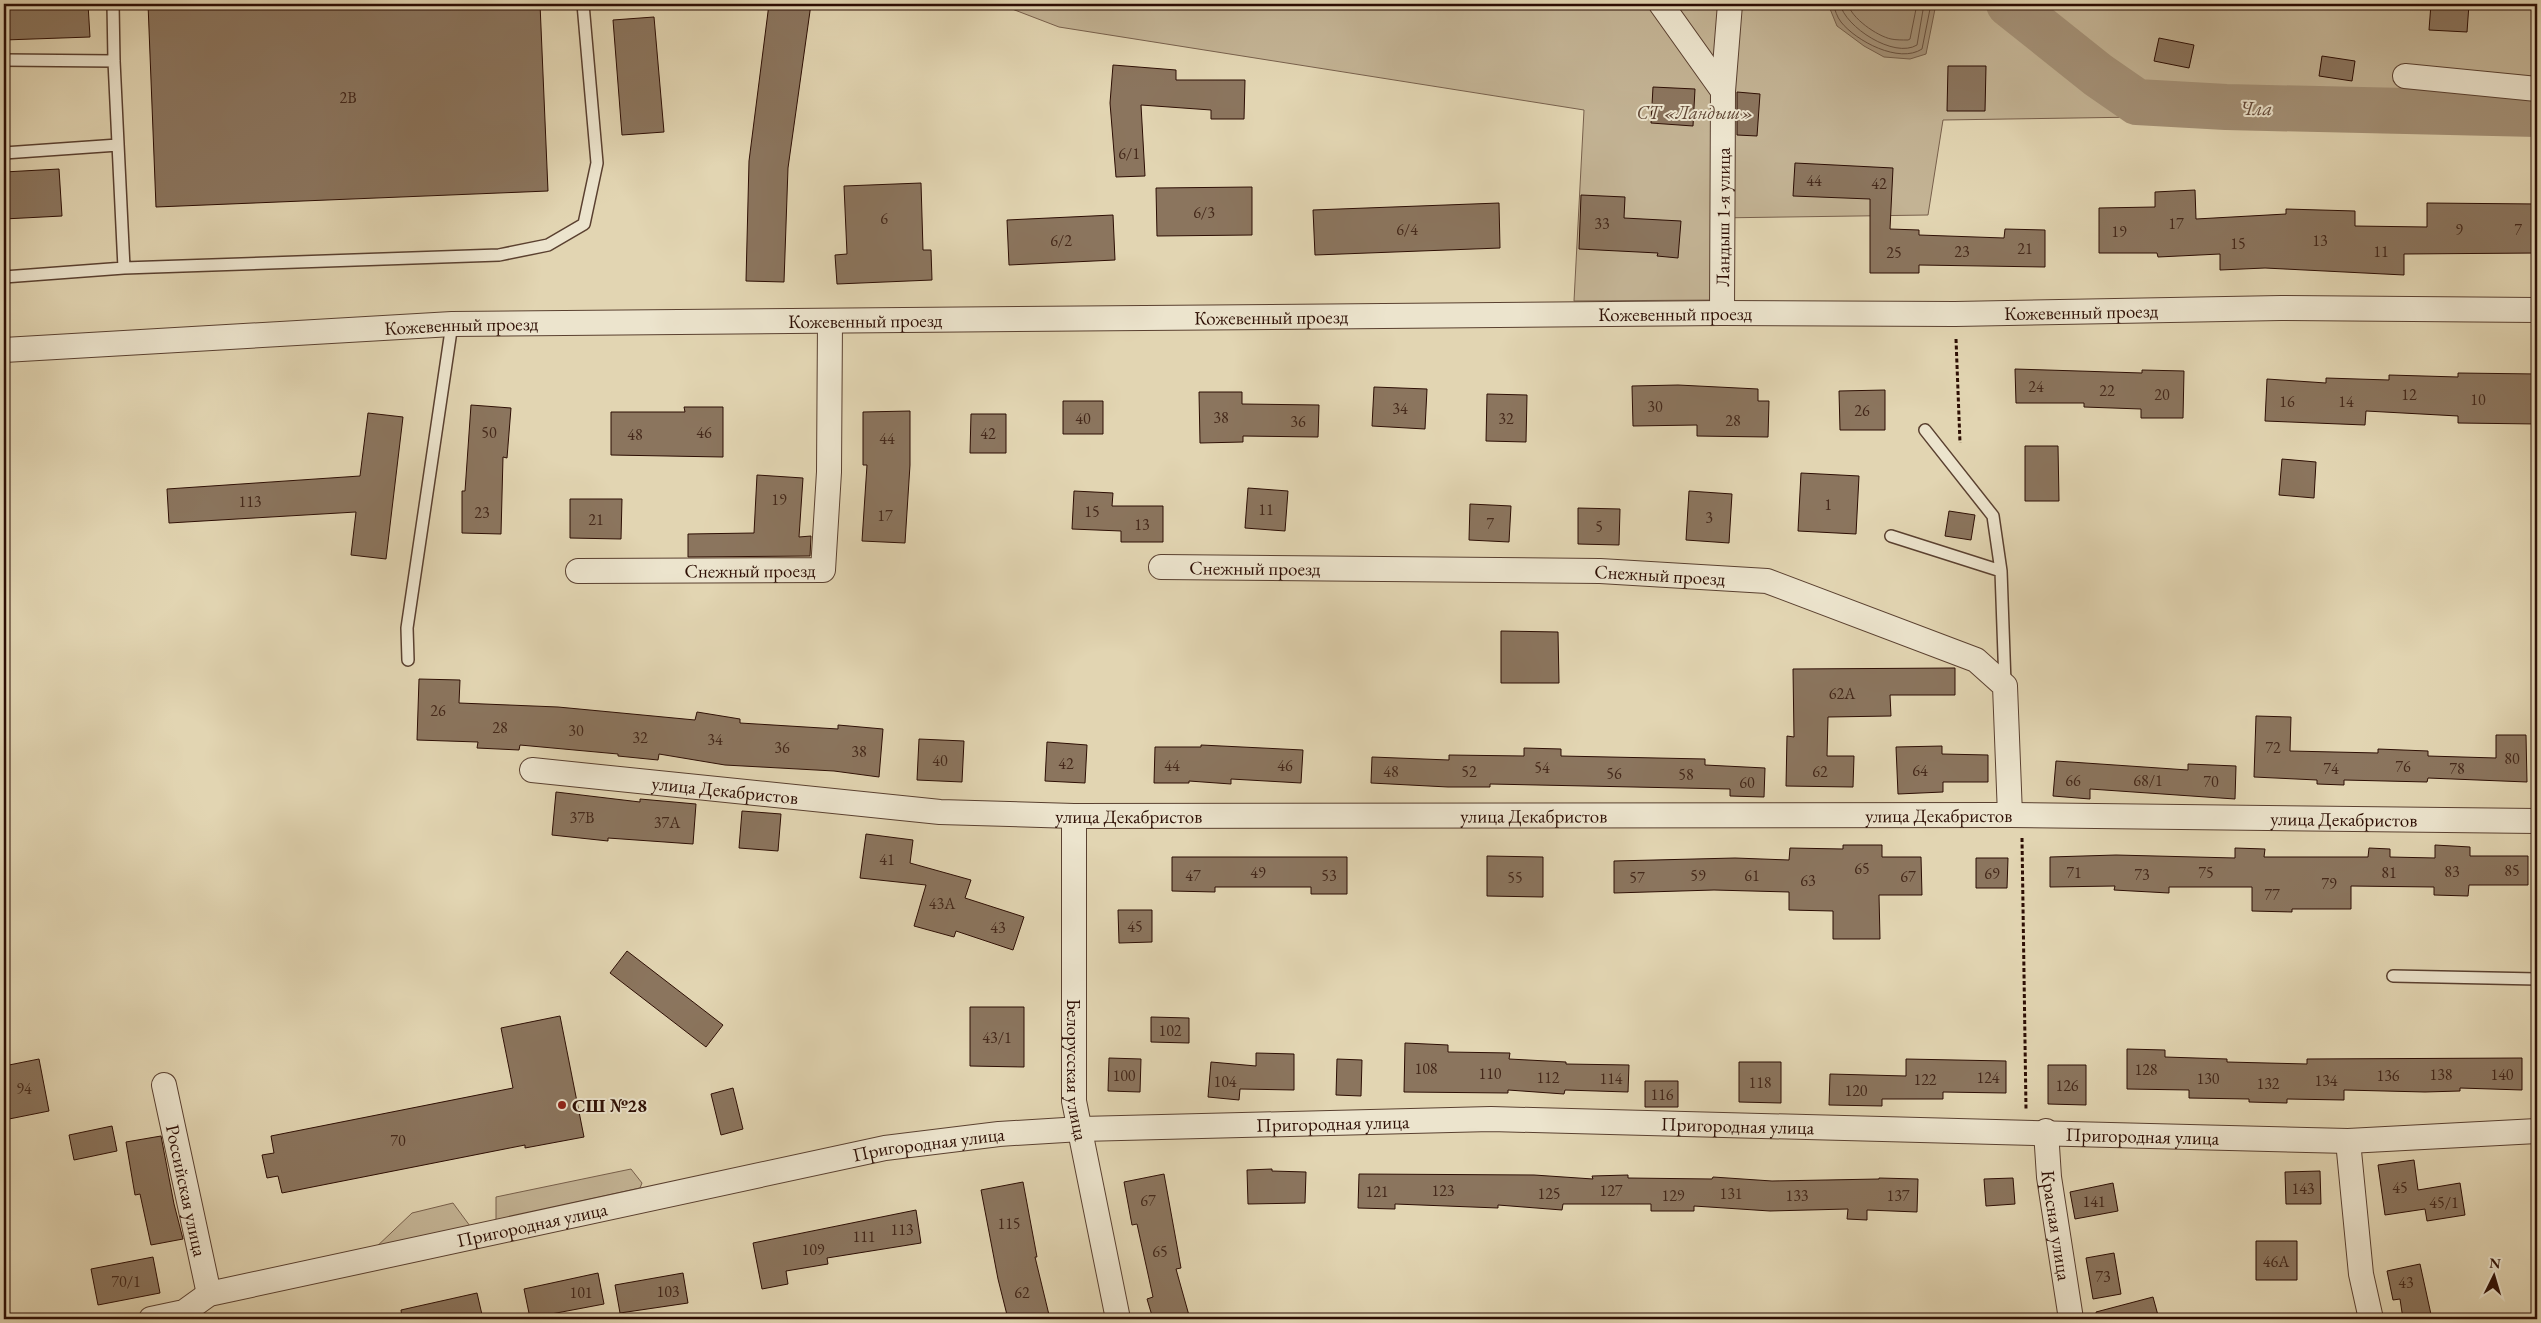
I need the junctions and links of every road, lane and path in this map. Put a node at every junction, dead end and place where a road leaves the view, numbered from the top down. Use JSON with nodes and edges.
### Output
{"nodes":[{"id":1,"x":113,"y":4,"type":"edge"},
{"id":2,"x":583,"y":4,"type":"edge"},
{"id":3,"x":1661,"y":4,"type":"edge"},
{"id":4,"x":1730,"y":4,"type":"edge"},
{"id":5,"x":4,"y":60,"type":"edge"},
{"id":6,"x":114,"y":61,"type":"junction"},
{"id":7,"x":2405,"y":76,"type":"dead end"},
{"id":8,"x":2537,"y":89,"type":"edge"},
{"id":9,"x":1723,"y":91,"type":"junction"},
{"id":10,"x":118,"y":145,"type":"junction"},
{"id":11,"x":4,"y":153,"type":"edge"},
{"id":12,"x":124,"y":268,"type":"junction"},
{"id":13,"x":4,"y":276,"type":"edge"},
{"id":14,"x":2537,"y":310,"type":"edge"},
{"id":15,"x":1722,"y":313,"type":"junction"},
{"id":16,"x":1955,"y":314,"type":"junction"},
{"id":17,"x":830,"y":321,"type":"junction"},
{"id":18,"x":452,"y":324,"type":"junction"},
{"id":19,"x":4,"y":350,"type":"edge"},
{"id":20,"x":1925,"y":430,"type":"dead end"},
{"id":21,"x":1961,"y":476,"type":"junction"},
{"id":22,"x":1891,"y":536,"type":"dead end"},
{"id":23,"x":1161,"y":567,"type":"dead end"},
{"id":24,"x":578,"y":570,"type":"dead end"},
{"id":25,"x":2001,"y":572,"type":"junction"},
{"id":26,"x":408,"y":660,"type":"dead end"},
{"id":27,"x":2005,"y":686,"type":"junction"},
{"id":28,"x":532,"y":770,"type":"dead end"},
{"id":29,"x":2016,"y":815,"type":"junction"},
{"id":30,"x":1074,"y":816,"type":"junction"},
{"id":31,"x":2537,"y":821,"type":"edge"},
{"id":32,"x":2393,"y":976,"type":"dead end"},
{"id":33,"x":2537,"y":979,"type":"edge"},
{"id":34,"x":164,"y":1085,"type":"dead end"},
{"id":35,"x":1081,"y":1129,"type":"junction"},
{"id":36,"x":2036,"y":1131,"type":"junction"},
{"id":37,"x":2537,"y":1131,"type":"edge"},
{"id":38,"x":2348,"y":1141,"type":"junction"},
{"id":39,"x":209,"y":1294,"type":"junction"},
{"id":40,"x":185,"y":1316,"type":"edge"},
{"id":41,"x":151,"y":1319,"type":"edge"},
{"id":42,"x":1118,"y":1319,"type":"edge"},
{"id":43,"x":2071,"y":1319,"type":"edge"},
{"id":44,"x":2371,"y":1319,"type":"edge"}],
"edges":[{"from":1,"to":6,"type":"lane"},
{"from":2,"to":12,"type":"lane"},
{"from":3,"to":9,"type":"street"},
{"from":4,"to":9,"type":"street","name":"Ландыш 1-я улица"},
{"from":5,"to":6,"type":"lane"},
{"from":6,"to":10,"type":"lane"},
{"from":7,"to":8,"type":"street"},
{"from":9,"to":15,"type":"street","name":"Ландыш 1-я улица"},
{"from":10,"to":11,"type":"lane"},
{"from":10,"to":12,"type":"lane"},
{"from":12,"to":13,"type":"lane"},
{"from":14,"to":16,"type":"street","name":"Кожевенный проезд"},
{"from":15,"to":16,"type":"street","name":"Кожевенный проезд"},
{"from":15,"to":17,"type":"street","name":"Кожевенный проезд"},
{"from":16,"to":21,"type":"path"},
{"from":17,"to":18,"type":"street","name":"Кожевенный проезд"},
{"from":17,"to":24,"type":"street","name":"Снежный проезд"},
{"from":18,"to":19,"type":"street","name":"Кожевенный проезд"},
{"from":18,"to":26,"type":"lane"},
{"from":20,"to":21,"type":"lane"},
{"from":21,"to":25,"type":"lane"},
{"from":22,"to":25,"type":"lane"},
{"from":23,"to":27,"type":"street","name":"Снежный проезд"},
{"from":25,"to":27,"type":"lane"},
{"from":27,"to":29,"type":"street"},
{"from":28,"to":30,"type":"street","name":"улица Декабристов"},
{"from":29,"to":30,"type":"street","name":"улица Декабристов"},
{"from":29,"to":31,"type":"street","name":"улица Декабристов"},
{"from":29,"to":36,"type":"path"},
{"from":30,"to":35,"type":"street","name":"Белорусская улица"},
{"from":32,"to":33,"type":"lane"},
{"from":34,"to":39,"type":"street","name":"Российская улица"},
{"from":35,"to":36,"type":"street","name":"Пригородная улица"},
{"from":35,"to":39,"type":"street","name":"Пригородная улица"},
{"from":35,"to":42,"type":"street","name":"Белорусская улица"},
{"from":36,"to":38,"type":"street","name":"Пригородная улица"},
{"from":36,"to":43,"type":"street","name":"Красная улица"},
{"from":37,"to":38,"type":"street","name":"Пригородная улица"},
{"from":38,"to":44,"type":"street"},
{"from":39,"to":40,"type":"street","name":"Пригородная улица"},
{"from":40,"to":41,"type":"street","name":"Пригородная улица"}]}
